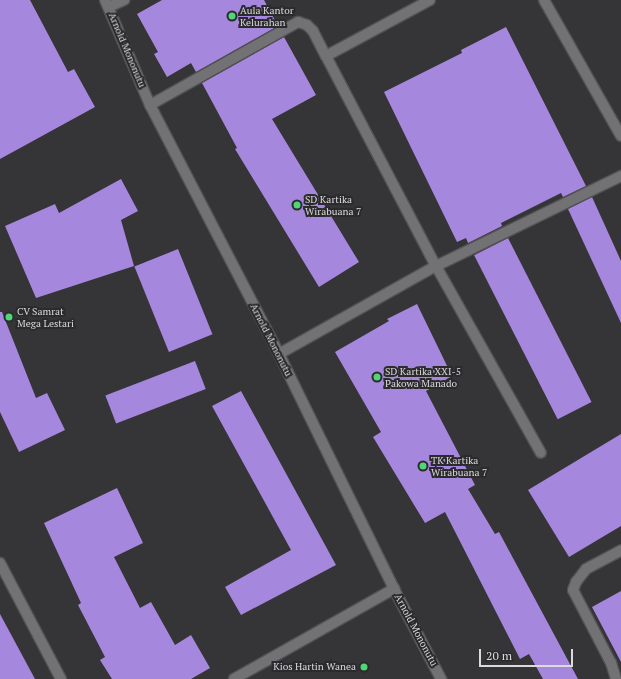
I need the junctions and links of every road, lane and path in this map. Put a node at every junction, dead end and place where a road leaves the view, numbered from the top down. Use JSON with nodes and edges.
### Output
{"nodes":[{"id":1,"x":124,"y":0,"type":"edge"},
{"id":2,"x":430,"y":0,"type":"edge"},
{"id":3,"x":544,"y":0,"type":"edge"},
{"id":4,"x":107,"y":3,"type":"edge"},
{"id":5,"x":326,"y":56,"type":"junction"},
{"id":6,"x":150,"y":105,"type":"junction"},
{"id":7,"x":621,"y":136,"type":"edge"},
{"id":8,"x":621,"y":176,"type":"edge"},
{"id":9,"x":436,"y":266,"type":"junction"},
{"id":10,"x":278,"y":354,"type":"junction"},
{"id":11,"x":541,"y":453,"type":"dead end"},
{"id":12,"x":621,"y":550,"type":"edge"},
{"id":13,"x":0,"y":563,"type":"edge"},
{"id":14,"x":394,"y":589,"type":"junction"},
{"id":15,"x":61,"y":679,"type":"edge"},
{"id":16,"x":234,"y":679,"type":"edge"},
{"id":17,"x":441,"y":679,"type":"edge"},
{"id":18,"x":616,"y":679,"type":"edge"}],
"edges":[{"from":1,"to":4,"type":"street"},
{"from":2,"to":5,"type":"street"},
{"from":3,"to":7,"type":"street"},
{"from":4,"to":6,"type":"street","name":"Arnold Mononutu"},
{"from":5,"to":6,"type":"street"},
{"from":5,"to":9,"type":"street"},
{"from":6,"to":10,"type":"street","name":"Arnold Mononutu"},
{"from":8,"to":9,"type":"street"},
{"from":9,"to":10,"type":"street"},
{"from":9,"to":11,"type":"street"},
{"from":10,"to":14,"type":"street","name":"Arnold Mononutu"},
{"from":12,"to":18,"type":"street"},
{"from":13,"to":15,"type":"street"},
{"from":14,"to":16,"type":"street"},
{"from":14,"to":17,"type":"street","name":"Arnold Mononutu"}]}
